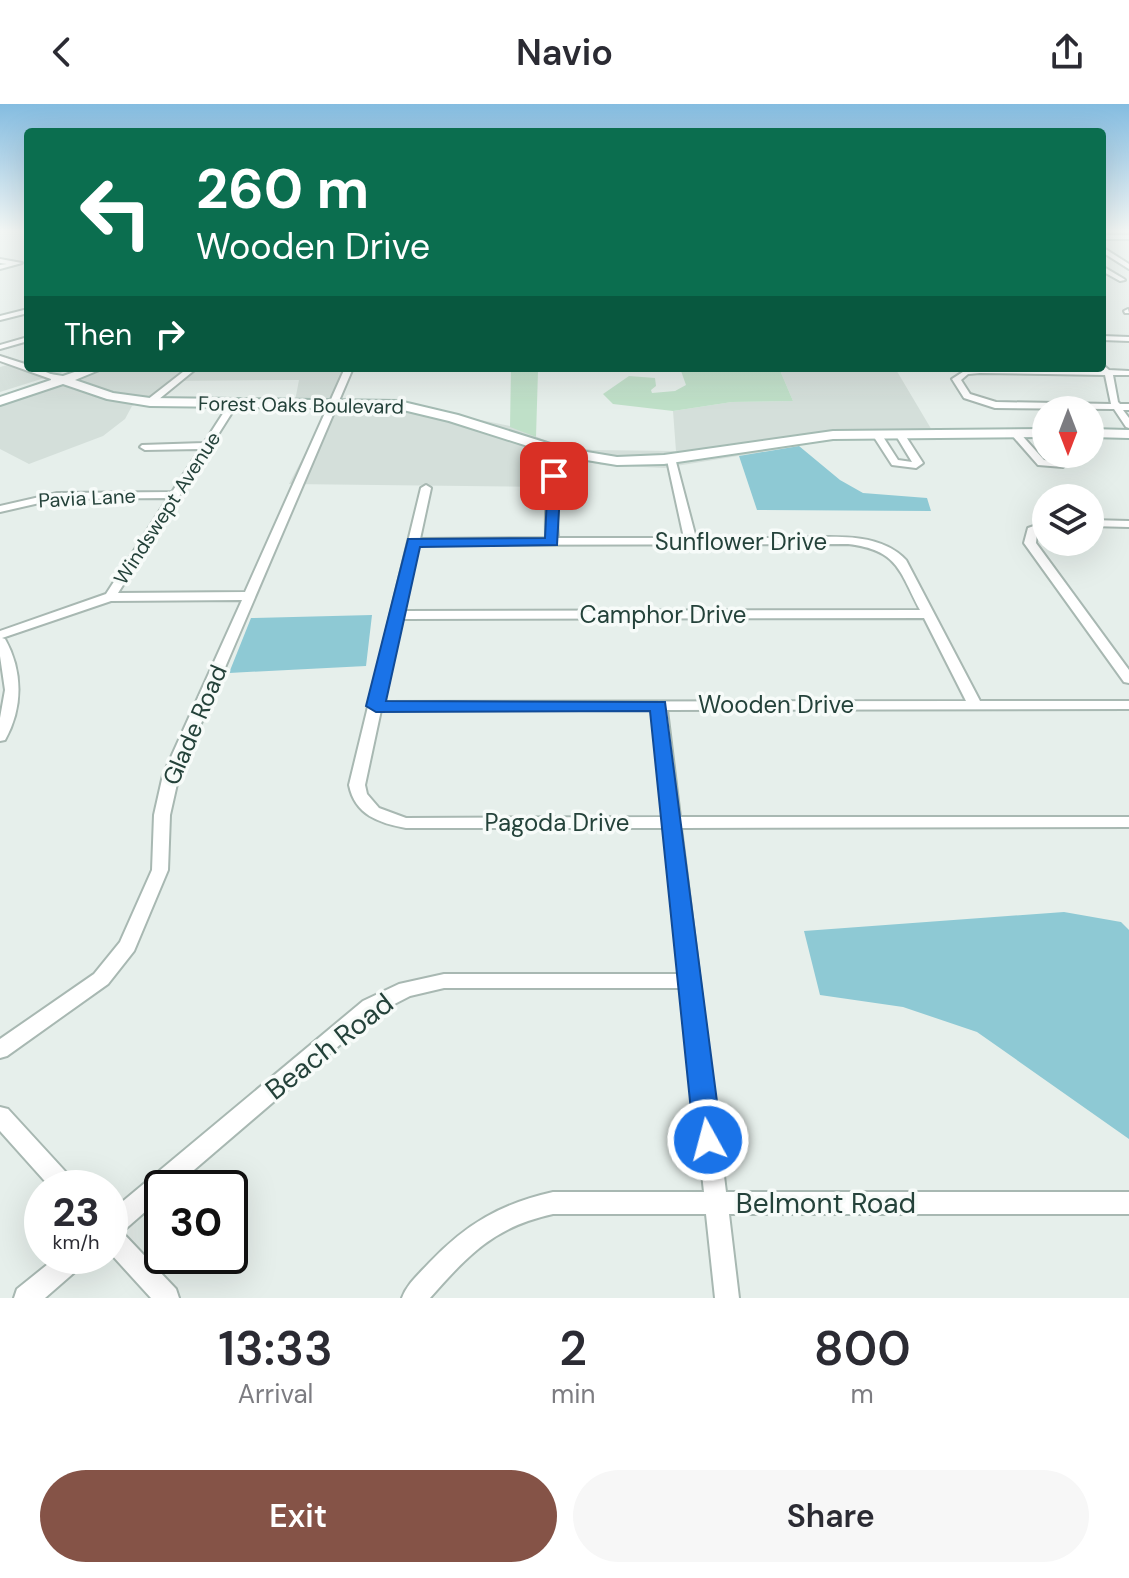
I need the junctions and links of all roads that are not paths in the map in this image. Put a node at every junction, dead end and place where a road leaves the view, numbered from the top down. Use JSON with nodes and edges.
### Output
{"nodes":[{"id":1,"x":24,"y":312,"type":"edge"},
{"id":2,"x":0,"y":318,"type":"edge"},
{"id":3,"x":1106,"y":338,"type":"edge"},
{"id":4,"x":1129,"y":339,"type":"edge"},
{"id":5,"x":24,"y":340,"type":"edge"},
{"id":6,"x":0,"y":347,"type":"edge"},
{"id":7,"x":0,"y":358,"type":"edge"},
{"id":8,"x":24,"y":362,"type":"edge"},
{"id":9,"x":18,"y":364,"type":"junction"},
{"id":10,"x":24,"y":366,"type":"edge"},
{"id":11,"x":1106,"y":369,"type":"edge"},
{"id":12,"x":41,"y":372,"type":"edge"},
{"id":13,"x":72,"y":372,"type":"edge"},
{"id":14,"x":82,"y":372,"type":"edge"},
{"id":15,"x":188,"y":372,"type":"edge"},
{"id":16,"x":348,"y":372,"type":"edge"},
{"id":17,"x":966,"y":372,"type":"edge"},
{"id":18,"x":1105,"y":372,"type":"edge"},
{"id":19,"x":1129,"y":373,"type":"edge"},
{"id":20,"x":59,"y":378,"type":"junction"},
{"id":21,"x":0,"y":395,"type":"edge"},
{"id":22,"x":0,"y":401,"type":"edge"},
{"id":23,"x":150,"y":402,"type":"junction"},
{"id":24,"x":234,"y":403,"type":"junction"},
{"id":25,"x":336,"y":403,"type":"junction"},
{"id":26,"x":1118,"y":407,"type":"junction"},
{"id":27,"x":1129,"y":407,"type":"edge"},
{"id":28,"x":1129,"y":425,"type":"edge"},
{"id":29,"x":1015,"y":433,"type":"junction"},
{"id":30,"x":1104,"y":433,"type":"edge"},
{"id":31,"x":877,"y":434,"type":"junction"},
{"id":32,"x":900,"y":434,"type":"junction"},
{"id":33,"x":1129,"y":434,"type":"edge"},
{"id":34,"x":1032,"y":435,"type":"edge"},
{"id":35,"x":206,"y":446,"type":"junction"},
{"id":36,"x":145,"y":447,"type":"dead end"},
{"id":37,"x":1032,"y":453,"type":"edge"},
{"id":38,"x":573,"y":456,"type":"junction"},
{"id":39,"x":672,"y":460,"type":"junction"},
{"id":40,"x":426,"y":488,"type":"dead end"},
{"id":41,"x":175,"y":495,"type":"junction"},
{"id":42,"x":0,"y":509,"type":"edge"},
{"id":43,"x":1104,"y":523,"type":"edge"},
{"id":44,"x":1129,"y":524,"type":"edge"},
{"id":45,"x":413,"y":542,"type":"junction"},
{"id":46,"x":552,"y":542,"type":"junction"},
{"id":47,"x":691,"y":542,"type":"junction"},
{"id":48,"x":1039,"y":556,"type":"edge"},
{"id":49,"x":251,"y":596,"type":"junction"},
{"id":50,"x":110,"y":597,"type":"junction"},
{"id":51,"x":928,"y":614,"type":"junction"},
{"id":52,"x":397,"y":615,"type":"junction"},
{"id":53,"x":0,"y":635,"type":"edge"},
{"id":54,"x":0,"y":642,"type":"edge"},
{"id":55,"x":1129,"y":679,"type":"edge"},
{"id":56,"x":975,"y":705,"type":"junction"},
{"id":57,"x":1129,"y":705,"type":"edge"},
{"id":58,"x":376,"y":706,"type":"junction"},
{"id":59,"x":659,"y":706,"type":"junction"},
{"id":60,"x":6,"y":708,"type":"edge"},
{"id":61,"x":0,"y":737,"type":"edge"},
{"id":62,"x":1129,"y":822,"type":"edge"},
{"id":63,"x":672,"y":824,"type":"junction"},
{"id":64,"x":689,"y":981,"type":"junction"},
{"id":65,"x":0,"y":1050,"type":"edge"},
{"id":66,"x":0,"y":1116,"type":"edge"},
{"id":67,"x":50,"y":1170,"type":"edge"},
{"id":68,"x":715,"y":1203,"type":"junction"},
{"id":69,"x":1129,"y":1203,"type":"edge"},
{"id":70,"x":128,"y":1212,"type":"edge"},
{"id":71,"x":128,"y":1256,"type":"edge"},
{"id":72,"x":55,"y":1274,"type":"edge"},
{"id":73,"x":26,"y":1298,"type":"edge"},
{"id":74,"x":167,"y":1298,"type":"edge"},
{"id":75,"x":414,"y":1298,"type":"edge"},
{"id":76,"x":727,"y":1298,"type":"edge"}],
"edges":[{"from":1,"to":2,"type":"street"},
{"from":3,"to":4,"type":"street"},
{"from":5,"to":6,"type":"street"},
{"from":7,"to":9,"type":"street"},
{"from":8,"to":9,"type":"street"},
{"from":9,"to":10,"type":"street"},
{"from":11,"to":19,"type":"street"},
{"from":12,"to":20,"type":"street"},
{"from":13,"to":20,"type":"main road"},
{"from":14,"to":20,"type":"main road"},
{"from":15,"to":23,"type":"street"},
{"from":16,"to":25,"type":"street","name":"Glade Road"},
{"from":17,"to":26,"type":"street"},
{"from":18,"to":26,"type":"street"},
{"from":20,"to":21,"type":"main road"},
{"from":20,"to":22,"type":"main road"},
{"from":20,"to":23,"type":"main road","name":"Forest Oaks Boulevard"},
{"from":23,"to":24,"type":"main road","name":"Forest Oaks Boulevard"},
{"from":24,"to":25,"type":"main road","name":"Forest Oaks Boulevard"},
{"from":24,"to":35,"type":"street","name":"Windswept Avenue"},
{"from":25,"to":38,"type":"main road","name":"Forest Oaks Boulevard"},
{"from":25,"to":49,"type":"street","name":"Glade Road"},
{"from":26,"to":27,"type":"street"},
{"from":26,"to":28,"type":"street"},
{"from":29,"to":32,"type":"main road","name":"Forest Oaks Boulevard"},
{"from":29,"to":34,"type":"main road","name":"Forest Oaks Boulevard"},
{"from":29,"to":37,"type":"street"},
{"from":30,"to":33,"type":"main road"},
{"from":31,"to":32,"type":"main road","name":"Forest Oaks Boulevard"},
{"from":31,"to":32,"type":"street"},
{"from":31,"to":39,"type":"main road","name":"Forest Oaks Boulevard"},
{"from":35,"to":36,"type":"street"},
{"from":35,"to":41,"type":"street","name":"Windswept Avenue"},
{"from":38,"to":39,"type":"main road","name":"Forest Oaks Boulevard"},
{"from":38,"to":46,"type":"street"},
{"from":39,"to":47,"type":"street"},
{"from":40,"to":45,"type":"street","name":"Pagoda Drive"},
{"from":41,"to":42,"type":"street","name":"Pavia Lane"},
{"from":41,"to":50,"type":"street","name":"Windswept Avenue"},
{"from":43,"to":44,"type":"street"},
{"from":45,"to":46,"type":"street","name":"Sunflower Drive"},
{"from":45,"to":52,"type":"street","name":"Pagoda Drive"},
{"from":46,"to":47,"type":"street","name":"Sunflower Drive"},
{"from":47,"to":51,"type":"street","name":"Sunflower Drive"},
{"from":48,"to":55,"type":"street"},
{"from":49,"to":50,"type":"street"},
{"from":49,"to":65,"type":"street","name":"Glade Road"},
{"from":50,"to":53,"type":"street","name":"Windswept Avenue"},
{"from":51,"to":52,"type":"street","name":"Camphor Drive"},
{"from":51,"to":56,"type":"street","name":"Sunflower Drive"},
{"from":52,"to":58,"type":"street","name":"Pagoda Drive"},
{"from":54,"to":60,"type":"street"},
{"from":56,"to":57,"type":"street","name":"Wooden Drive"},
{"from":56,"to":59,"type":"street","name":"Wooden Drive"},
{"from":58,"to":59,"type":"street","name":"Wooden Drive"},
{"from":58,"to":63,"type":"street","name":"Pagoda Drive"},
{"from":59,"to":63,"type":"street"},
{"from":60,"to":61,"type":"street"},
{"from":62,"to":63,"type":"street","name":"Pagoda Drive"},
{"from":63,"to":64,"type":"street"},
{"from":64,"to":68,"type":"street"},
{"from":64,"to":70,"type":"street","name":"Beach Road"},
{"from":66,"to":67,"type":"street"},
{"from":68,"to":69,"type":"street","name":"Belmont Road"},
{"from":68,"to":75,"type":"street","name":"Belmont Road"},
{"from":68,"to":76,"type":"street"},
{"from":71,"to":74,"type":"street"},
{"from":72,"to":73,"type":"street"}]}
